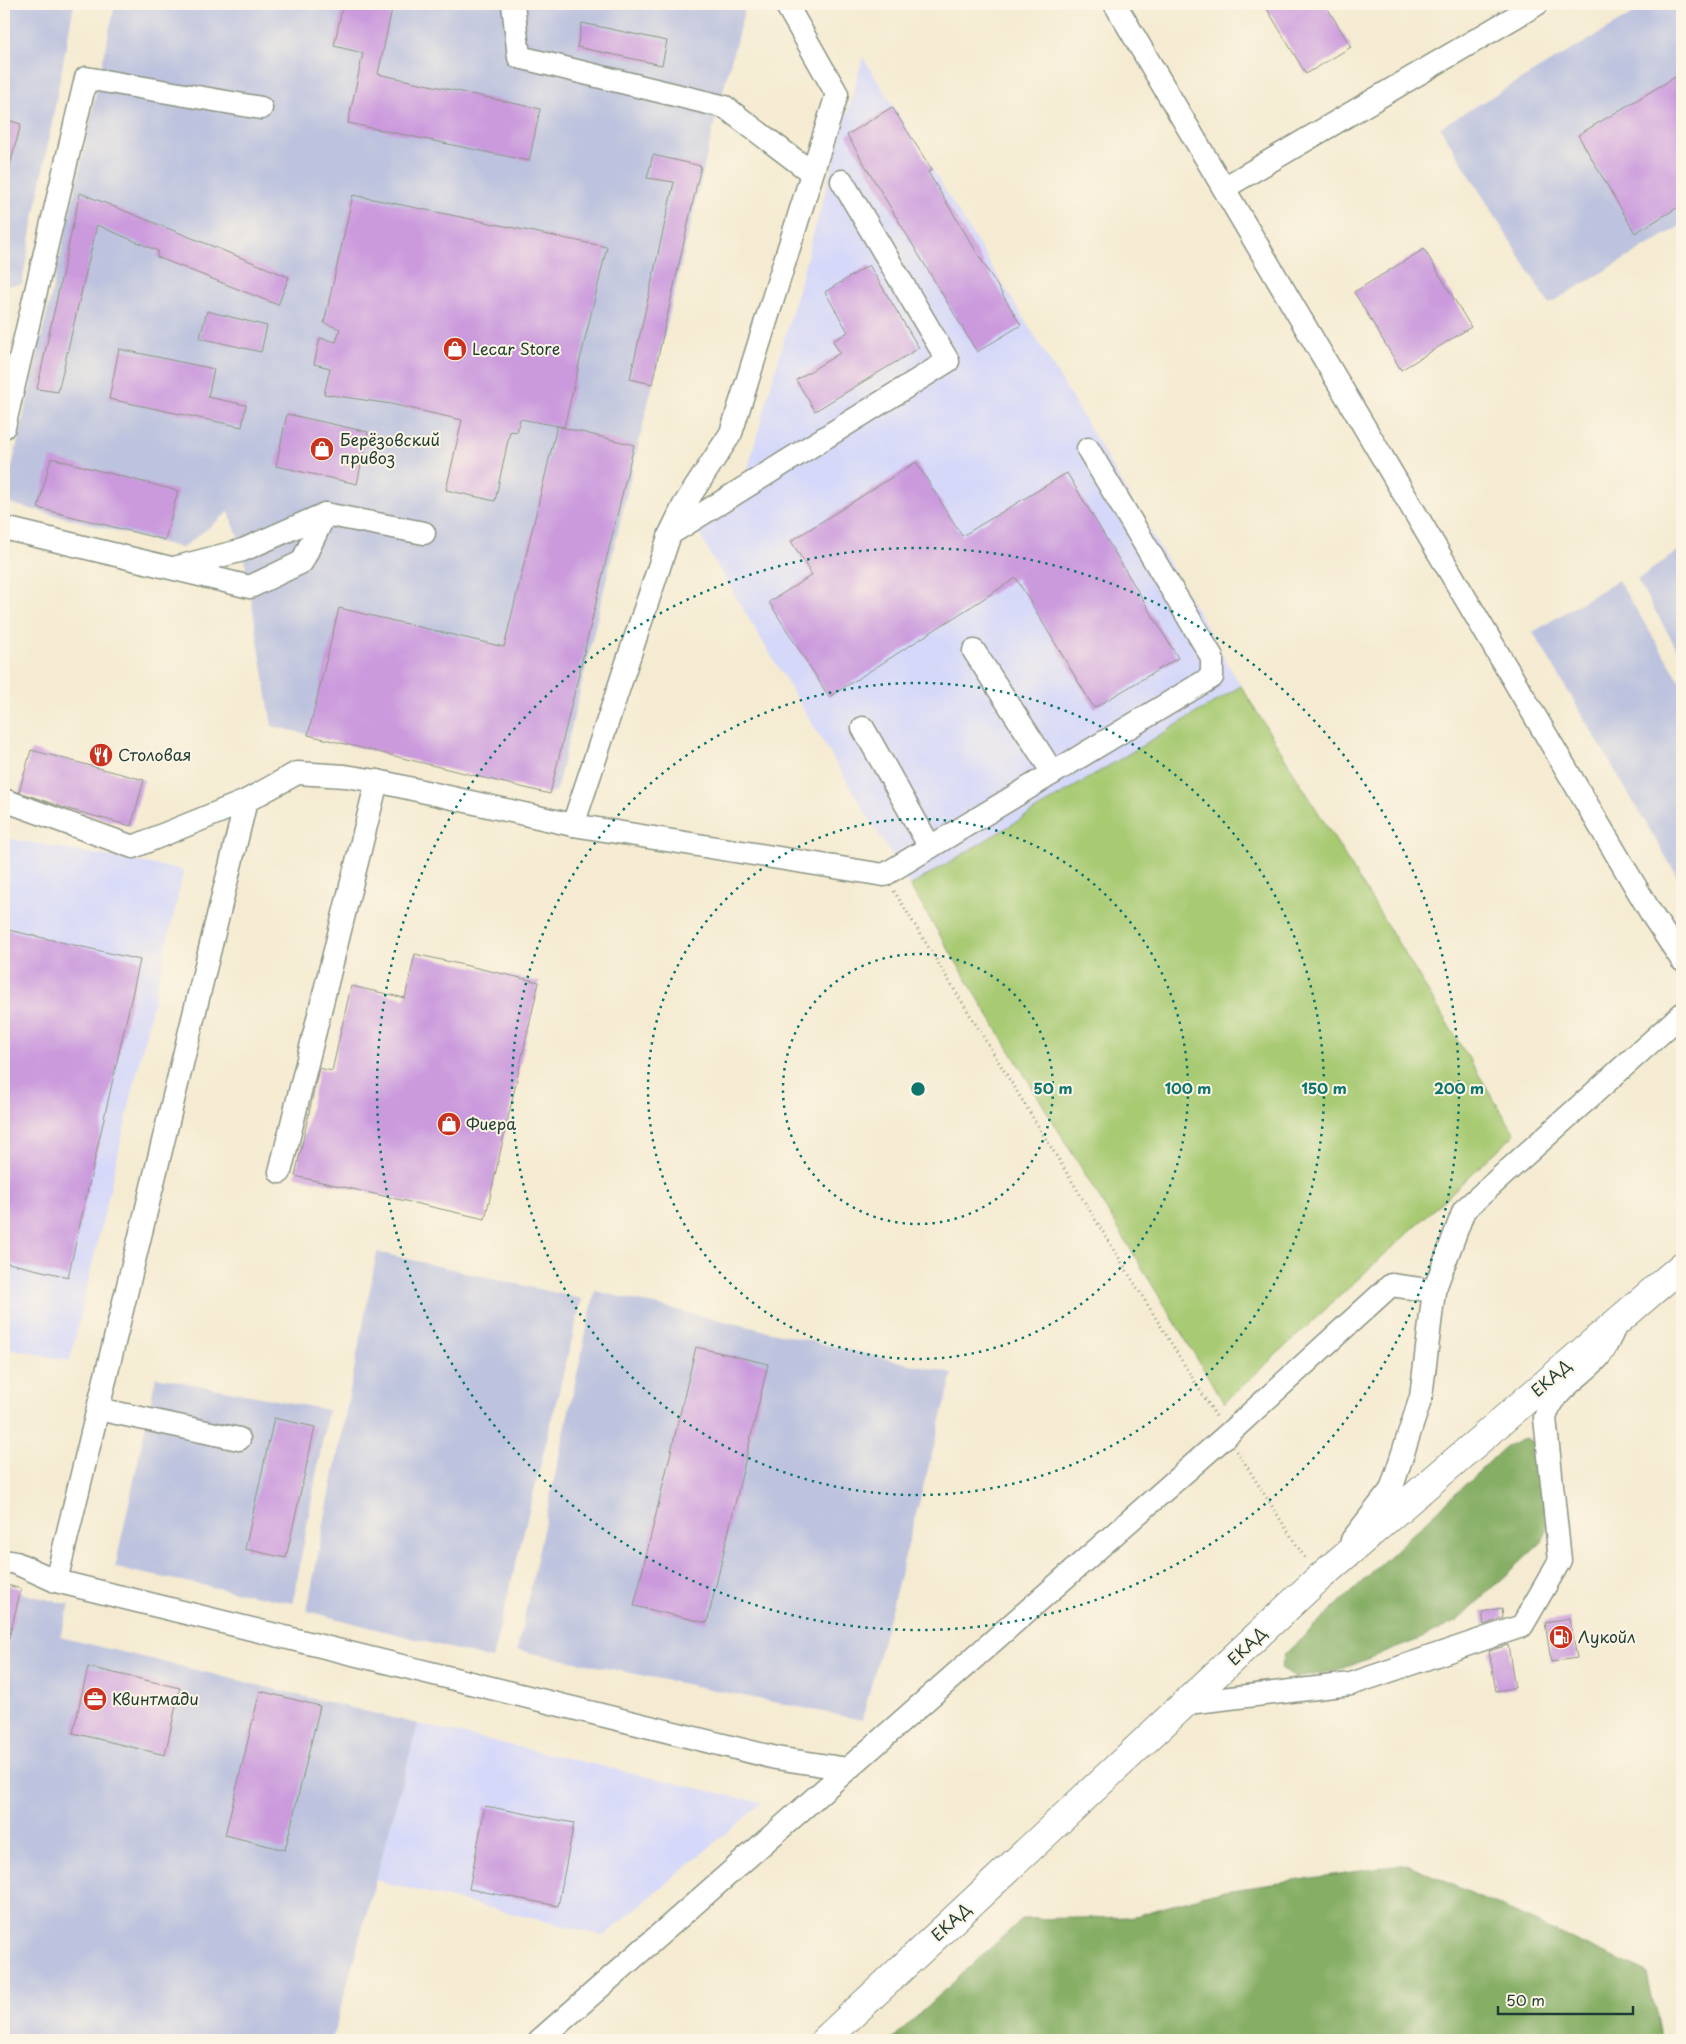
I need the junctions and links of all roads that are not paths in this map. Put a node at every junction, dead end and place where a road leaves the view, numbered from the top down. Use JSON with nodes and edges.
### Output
{"nodes":[{"id":1,"x":513,"y":4,"type":"edge"},
{"id":2,"x":786,"y":4,"type":"edge"},
{"id":3,"x":1116,"y":4,"type":"edge"},
{"id":4,"x":1537,"y":4,"type":"edge"},
{"id":5,"x":262,"y":108,"type":"dead end"},
{"id":6,"x":812,"y":173,"type":"junction"},
{"id":7,"x":842,"y":181,"type":"dead end"},
{"id":8,"x":1224,"y":188,"type":"junction"},
{"id":9,"x":4,"y":427,"type":"edge"},
{"id":10,"x":1088,"y":449,"type":"dead end"},
{"id":11,"x":325,"y":514,"type":"junction"},
{"id":12,"x":13,"y":530,"type":"edge"},
{"id":13,"x":424,"y":533,"type":"dead end"},
{"id":14,"x":670,"y":534,"type":"junction"},
{"id":15,"x":172,"y":569,"type":"junction"},
{"id":16,"x":974,"y":651,"type":"dead end"},
{"id":17,"x":863,"y":728,"type":"dead end"},
{"id":18,"x":1053,"y":773,"type":"junction"},
{"id":19,"x":377,"y":781,"type":"junction"},
{"id":20,"x":4,"y":800,"type":"edge"},
{"id":21,"x":246,"y":801,"type":"junction"},
{"id":22,"x":573,"y":825,"type":"junction"},
{"id":23,"x":930,"y":847,"type":"junction"},
{"id":24,"x":1682,"y":960,"type":"edge"},
{"id":25,"x":1682,"y":1014,"type":"edge"},
{"id":26,"x":280,"y":1172,"type":"dead end"},
{"id":27,"x":1682,"y":1266,"type":"edge"},
{"id":28,"x":1434,"y":1291,"type":"junction"},
{"id":29,"x":1619,"y":1319,"type":"junction"},
{"id":30,"x":98,"y":1409,"type":"junction"},
{"id":31,"x":239,"y":1439,"type":"dead end"},
{"id":32,"x":4,"y":1561,"type":"edge"},
{"id":33,"x":1325,"y":1572,"type":"junction"},
{"id":34,"x":56,"y":1581,"type":"junction"},
{"id":35,"x":1187,"y":1703,"type":"junction"},
{"id":36,"x":848,"y":1769,"type":"junction"},
{"id":37,"x":540,"y":2040,"type":"edge"},
{"id":38,"x":825,"y":2040,"type":"edge"}],
"edges":[{"from":1,"to":6,"type":"street"},
{"from":2,"to":6,"type":"street"},
{"from":3,"to":8,"type":"street"},
{"from":4,"to":8,"type":"street"},
{"from":5,"to":9,"type":"street"},
{"from":6,"to":14,"type":"street"},
{"from":7,"to":14,"type":"street"},
{"from":8,"to":24,"type":"street"},
{"from":10,"to":18,"type":"street"},
{"from":11,"to":13,"type":"street"},
{"from":11,"to":15,"type":"street"},
{"from":11,"to":15,"type":"street"},
{"from":12,"to":15,"type":"street"},
{"from":14,"to":22,"type":"street"},
{"from":16,"to":18,"type":"street"},
{"from":17,"to":23,"type":"street"},
{"from":18,"to":23,"type":"street"},
{"from":19,"to":21,"type":"street"},
{"from":19,"to":22,"type":"street"},
{"from":19,"to":26,"type":"street"},
{"from":20,"to":21,"type":"street"},
{"from":21,"to":30,"type":"street"},
{"from":22,"to":23,"type":"street"},
{"from":25,"to":28,"type":"street"},
{"from":27,"to":29,"type":"highway","name":"ЕКАД"},
{"from":28,"to":33,"type":"street"},
{"from":28,"to":36,"type":"street"},
{"from":29,"to":33,"type":"highway","name":"ЕКАД"},
{"from":29,"to":35,"type":"street"},
{"from":30,"to":31,"type":"street"},
{"from":30,"to":34,"type":"street"},
{"from":32,"to":34,"type":"street"},
{"from":33,"to":35,"type":"highway","name":"ЕКАД"},
{"from":34,"to":36,"type":"street"},
{"from":35,"to":38,"type":"highway","name":"ЕКАД"},
{"from":36,"to":37,"type":"street"}]}
